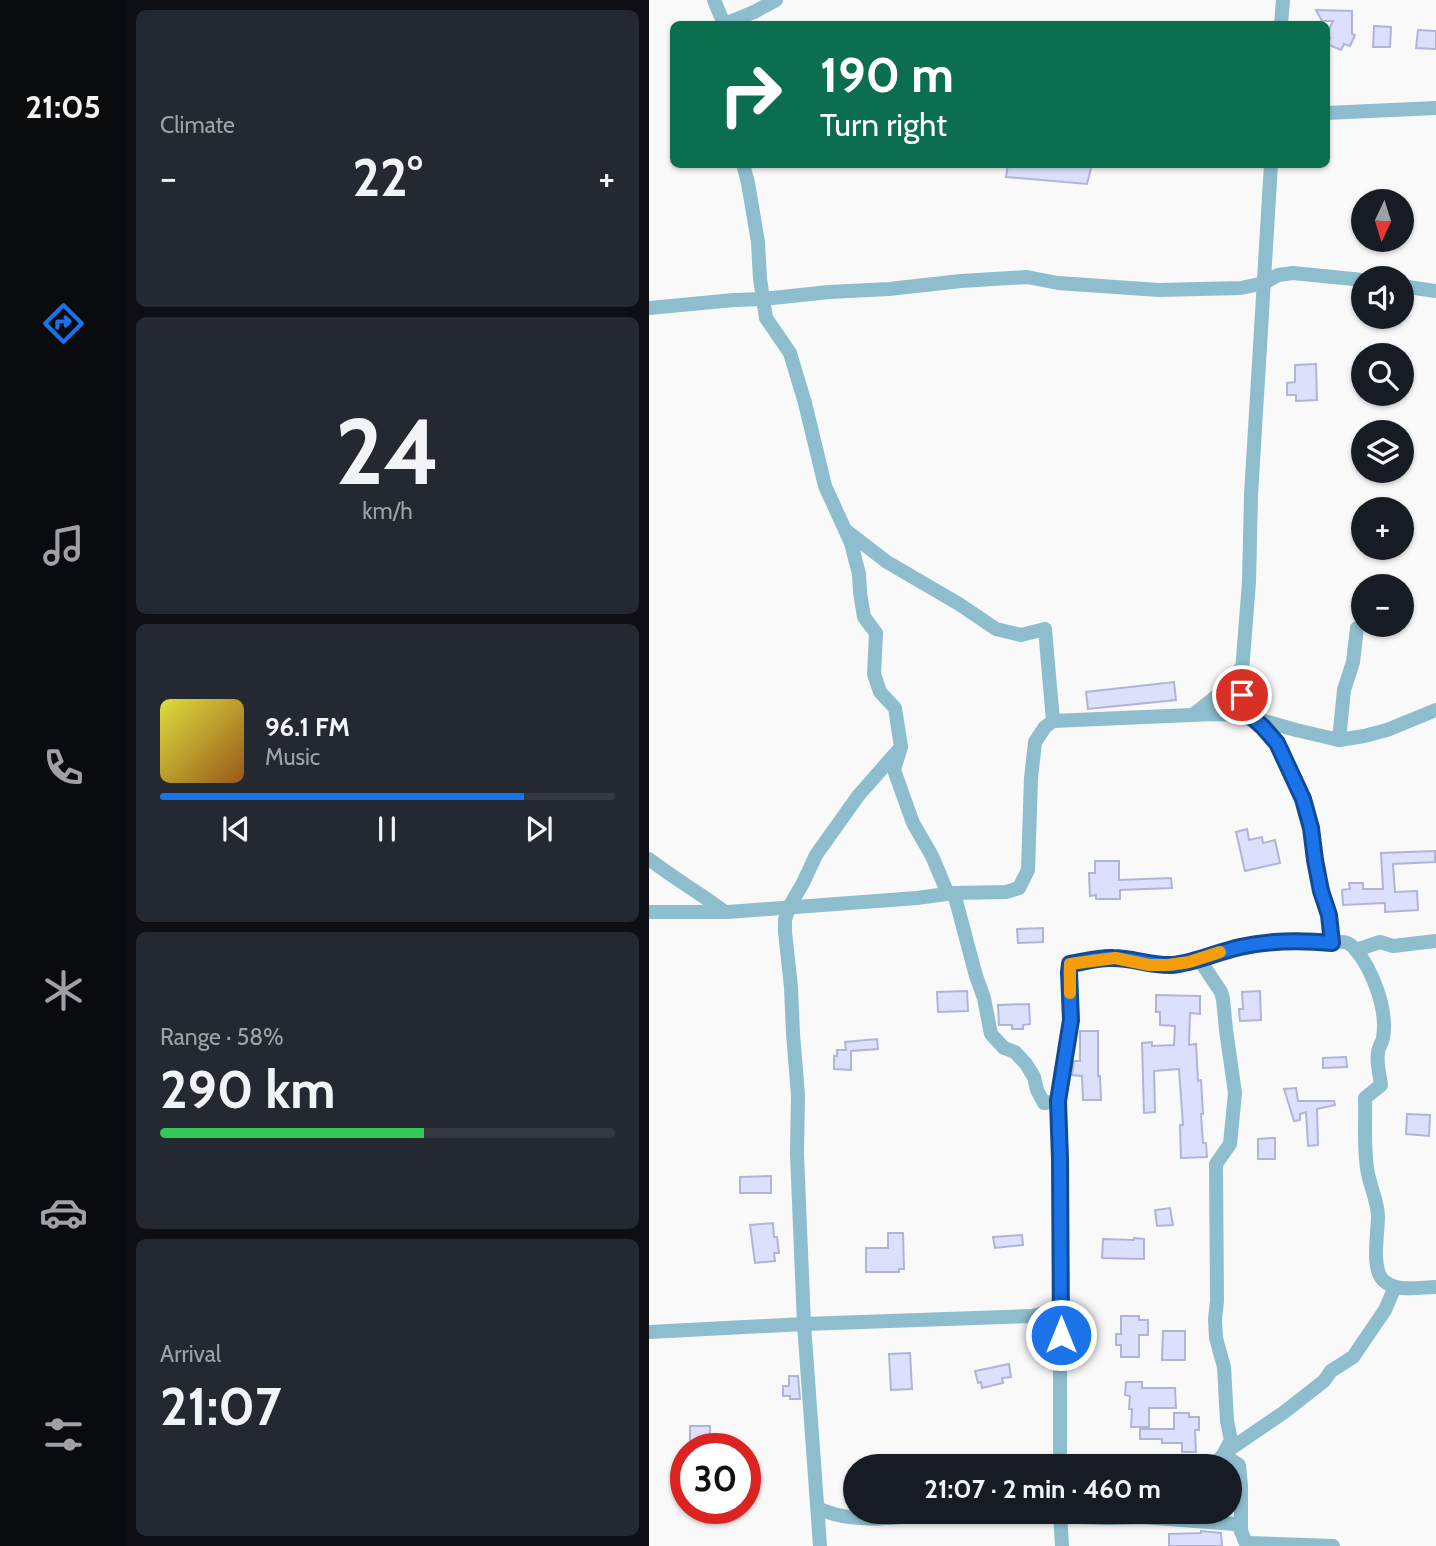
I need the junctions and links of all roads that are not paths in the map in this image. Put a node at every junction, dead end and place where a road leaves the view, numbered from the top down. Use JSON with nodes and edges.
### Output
{"nodes":[{"id":1,"x":714,"y":0,"type":"edge"},
{"id":2,"x":776,"y":0,"type":"edge"},
{"id":3,"x":1283,"y":0,"type":"edge"},
{"id":4,"x":724,"y":21,"type":"edge"},
{"id":5,"x":732,"y":21,"type":"edge"},
{"id":6,"x":1281,"y":21,"type":"edge"},
{"id":7,"x":1436,"y":108,"type":"edge"},
{"id":8,"x":1330,"y":113,"type":"edge"},
{"id":9,"x":744,"y":168,"type":"edge"},
{"id":10,"x":1271,"y":168,"type":"edge"},
{"id":11,"x":1351,"y":279,"type":"edge"},
{"id":12,"x":1264,"y":284,"type":"junction"},
{"id":13,"x":1414,"y":288,"type":"edge"},
{"id":14,"x":1436,"y":291,"type":"edge"},
{"id":15,"x":763,"y":299,"type":"junction"},
{"id":16,"x":649,"y":308,"type":"edge"},
{"id":17,"x":844,"y":529,"type":"junction"},
{"id":18,"x":1356,"y":637,"type":"edge"},
{"id":19,"x":1243,"y":665,"type":"junction"},
{"id":20,"x":1436,"y":710,"type":"edge"},
{"id":21,"x":1194,"y":714,"type":"junction"},
{"id":22,"x":1248,"y":717,"type":"junction"},
{"id":23,"x":1053,"y":722,"type":"junction"},
{"id":24,"x":1339,"y":740,"type":"junction"},
{"id":25,"x":901,"y":747,"type":"junction"},
{"id":26,"x":649,"y":859,"type":"edge"},
{"id":27,"x":951,"y":893,"type":"junction"},
{"id":28,"x":789,"y":907,"type":"junction"},
{"id":29,"x":649,"y":912,"type":"edge"},
{"id":30,"x":725,"y":912,"type":"junction"},
{"id":31,"x":1436,"y":941,"type":"edge"},
{"id":32,"x":1332,"y":943,"type":"junction"},
{"id":33,"x":1356,"y":950,"type":"junction"},
{"id":34,"x":1199,"y":959,"type":"junction"},
{"id":35,"x":1058,"y":1101,"type":"junction"},
{"id":36,"x":1395,"y":1287,"type":"junction"},
{"id":37,"x":1436,"y":1287,"type":"edge"},
{"id":38,"x":1061,"y":1309,"type":"junction"},
{"id":39,"x":804,"y":1324,"type":"junction"},
{"id":40,"x":649,"y":1332,"type":"edge"},
{"id":41,"x":1060,"y":1454,"type":"edge"},
{"id":42,"x":1222,"y":1454,"type":"edge"},
{"id":43,"x":1226,"y":1454,"type":"edge"},
{"id":44,"x":1242,"y":1499,"type":"edge"},
{"id":45,"x":818,"y":1508,"type":"junction"},
{"id":46,"x":843,"y":1516,"type":"edge"},
{"id":47,"x":1061,"y":1524,"type":"edge"},
{"id":48,"x":1235,"y":1524,"type":"edge"},
{"id":49,"x":1245,"y":1540,"type":"edge"},
{"id":50,"x":821,"y":1546,"type":"edge"},
{"id":51,"x":1062,"y":1546,"type":"edge"},
{"id":52,"x":1333,"y":1546,"type":"edge"}],
"edges":[{"from":1,"to":4,"type":"street"},
{"from":2,"to":5,"type":"street"},
{"from":3,"to":6,"type":"street"},
{"from":7,"to":8,"type":"street"},
{"from":9,"to":15,"type":"street"},
{"from":10,"to":12,"type":"street"},
{"from":11,"to":12,"type":"street"},
{"from":12,"to":15,"type":"street"},
{"from":12,"to":19,"type":"street"},
{"from":13,"to":14,"type":"street"},
{"from":15,"to":16,"type":"street"},
{"from":15,"to":17,"type":"street"},
{"from":17,"to":23,"type":"street"},
{"from":17,"to":25,"type":"street"},
{"from":18,"to":24,"type":"street"},
{"from":19,"to":21,"type":"street"},
{"from":19,"to":22,"type":"street"},
{"from":20,"to":24,"type":"street"},
{"from":21,"to":22,"type":"street"},
{"from":21,"to":23,"type":"street"},
{"from":22,"to":24,"type":"street"},
{"from":22,"to":32,"type":"street"},
{"from":23,"to":27,"type":"street"},
{"from":25,"to":27,"type":"street"},
{"from":25,"to":28,"type":"street"},
{"from":26,"to":30,"type":"street"},
{"from":27,"to":28,"type":"street"},
{"from":27,"to":35,"type":"street"},
{"from":28,"to":30,"type":"street"},
{"from":28,"to":39,"type":"street"},
{"from":29,"to":30,"type":"street"},
{"from":31,"to":33,"type":"street"},
{"from":32,"to":33,"type":"street"},
{"from":32,"to":34,"type":"street"},
{"from":33,"to":36,"type":"street"},
{"from":34,"to":35,"type":"street"},
{"from":34,"to":42,"type":"street"},
{"from":35,"to":38,"type":"street"},
{"from":36,"to":37,"type":"street"},
{"from":36,"to":43,"type":"street"},
{"from":38,"to":39,"type":"street"},
{"from":38,"to":41,"type":"street"},
{"from":39,"to":40,"type":"street"},
{"from":39,"to":45,"type":"street"},
{"from":44,"to":49,"type":"street"},
{"from":45,"to":46,"type":"street"},
{"from":45,"to":50,"type":"street"},
{"from":47,"to":51,"type":"street"},
{"from":48,"to":49,"type":"street"},
{"from":49,"to":52,"type":"street"}]}
